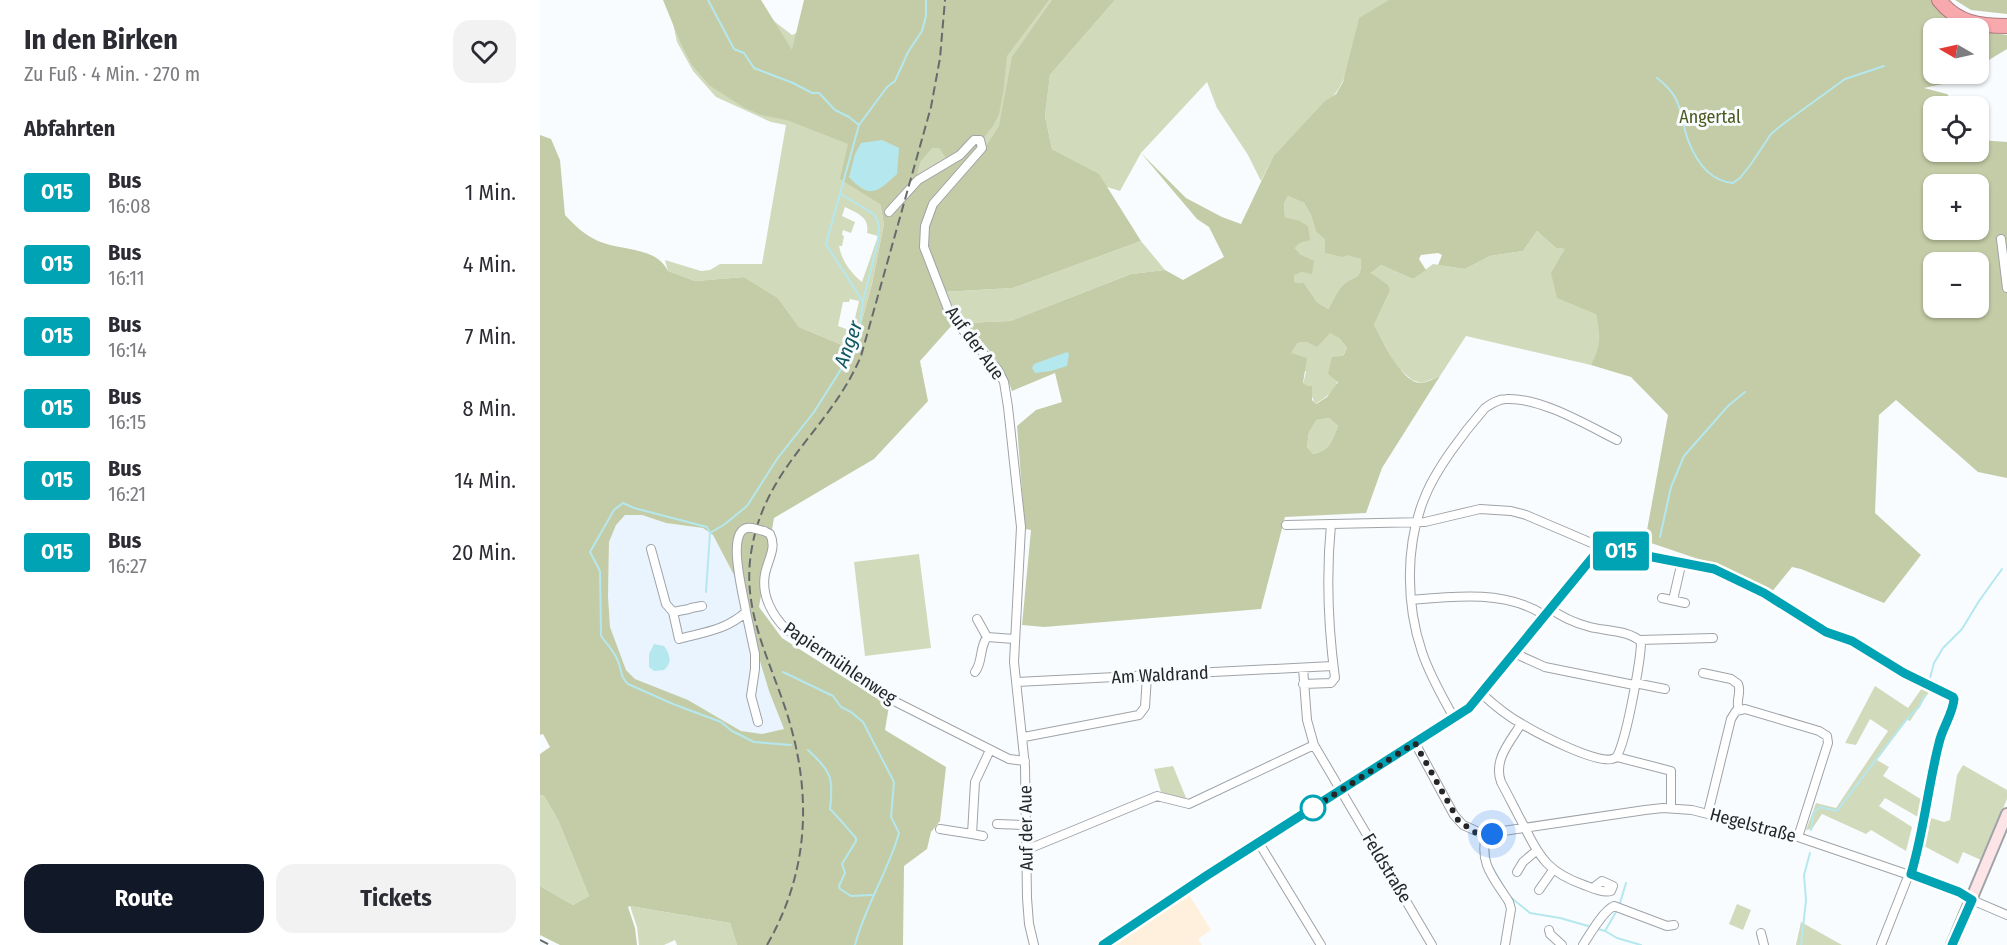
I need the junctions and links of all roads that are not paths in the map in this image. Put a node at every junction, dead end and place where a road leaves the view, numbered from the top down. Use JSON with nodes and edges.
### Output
{"nodes":[{"id":1,"x":1939,"y":0,"type":"edge"},
{"id":2,"x":1948,"y":0,"type":"edge"},
{"id":3,"x":2007,"y":18,"type":"edge"},
{"id":4,"x":2007,"y":26,"type":"edge"},
{"id":5,"x":889,"y":212,"type":"dead end"},
{"id":6,"x":2001,"y":238,"type":"dead end"},
{"id":7,"x":2007,"y":288,"type":"edge"},
{"id":8,"x":1617,"y":440,"type":"dead end"},
{"id":9,"x":1417,"y":522,"type":"junction"},
{"id":10,"x":1331,"y":524,"type":"junction"},
{"id":11,"x":1286,"y":525,"type":"dead end"},
{"id":12,"x":1601,"y":547,"type":"junction"},
{"id":13,"x":651,"y":549,"type":"dead end"},
{"id":14,"x":1683,"y":561,"type":"junction"},
{"id":15,"x":1662,"y":598,"type":"dead end"},
{"id":16,"x":1412,"y":600,"type":"junction"},
{"id":17,"x":1673,"y":600,"type":"junction"},
{"id":18,"x":1685,"y":603,"type":"dead end"},
{"id":19,"x":702,"y":606,"type":"dead end"},
{"id":20,"x":673,"y":612,"type":"junction"},
{"id":21,"x":746,"y":612,"type":"junction"},
{"id":22,"x":1547,"y":612,"type":"junction"},
{"id":23,"x":977,"y":619,"type":"dead end"},
{"id":24,"x":987,"y":638,"type":"junction"},
{"id":25,"x":1713,"y":638,"type":"dead end"},
{"id":26,"x":1014,"y":639,"type":"junction"},
{"id":27,"x":1639,"y":640,"type":"junction"},
{"id":28,"x":1514,"y":653,"type":"junction"},
{"id":29,"x":1332,"y":666,"type":"junction"},
{"id":30,"x":1303,"y":668,"type":"junction"},
{"id":31,"x":975,"y":672,"type":"dead end"},
{"id":32,"x":1703,"y":673,"type":"dead end"},
{"id":33,"x":1147,"y":676,"type":"junction"},
{"id":34,"x":1017,"y":682,"type":"junction"},
{"id":35,"x":1303,"y":684,"type":"junction"},
{"id":36,"x":1635,"y":684,"type":"junction"},
{"id":37,"x":1665,"y":689,"type":"dead end"},
{"id":38,"x":1482,"y":694,"type":"junction"},
{"id":39,"x":1739,"y":710,"type":"junction"},
{"id":40,"x":1454,"y":718,"type":"junction"},
{"id":41,"x":758,"y":722,"type":"dead end"},
{"id":42,"x":1521,"y":724,"type":"junction"},
{"id":43,"x":1024,"y":736,"type":"junction"},
{"id":44,"x":1415,"y":743,"type":"junction"},
{"id":45,"x":1314,"y":745,"type":"junction"},
{"id":46,"x":990,"y":750,"type":"junction"},
{"id":47,"x":1617,"y":757,"type":"junction"},
{"id":48,"x":1025,"y":761,"type":"junction"},
{"id":49,"x":1341,"y":790,"type":"junction"},
{"id":50,"x":1671,"y":808,"type":"junction"},
{"id":51,"x":1708,"y":813,"type":"junction"},
{"id":52,"x":2007,"y":814,"type":"edge"},
{"id":53,"x":997,"y":824,"type":"dead end"},
{"id":54,"x":1026,"y":825,"type":"junction"},
{"id":55,"x":940,"y":829,"type":"dead end"},
{"id":56,"x":1526,"y":830,"type":"junction"},
{"id":57,"x":972,"y":834,"type":"junction"},
{"id":58,"x":1486,"y":835,"type":"junction"},
{"id":59,"x":983,"y":836,"type":"dead end"},
{"id":60,"x":1798,"y":837,"type":"junction"},
{"id":61,"x":1259,"y":843,"type":"junction"},
{"id":62,"x":1026,"y":850,"type":"junction"},
{"id":63,"x":1536,"y":851,"type":"junction"},
{"id":64,"x":1552,"y":870,"type":"junction"},
{"id":65,"x":1517,"y":872,"type":"dead end"},
{"id":66,"x":1910,"y":874,"type":"junction"},
{"id":67,"x":1593,"y":888,"type":"dead end"},
{"id":68,"x":1539,"y":890,"type":"dead end"},
{"id":69,"x":1972,"y":900,"type":"junction"},
{"id":70,"x":2007,"y":915,"type":"edge"},
{"id":71,"x":1674,"y":925,"type":"dead end"},
{"id":72,"x":1549,"y":930,"type":"dead end"},
{"id":73,"x":1761,"y":933,"type":"dead end"},
{"id":74,"x":1107,"y":944,"type":"edge"},
{"id":75,"x":1034,"y":945,"type":"edge"},
{"id":76,"x":1321,"y":945,"type":"edge"},
{"id":77,"x":1432,"y":945,"type":"edge"},
{"id":78,"x":1505,"y":945,"type":"edge"},
{"id":79,"x":1562,"y":945,"type":"edge"},
{"id":80,"x":1583,"y":945,"type":"edge"},
{"id":81,"x":1764,"y":945,"type":"edge"},
{"id":82,"x":1881,"y":945,"type":"edge"},
{"id":83,"x":1952,"y":945,"type":"edge"}],
"edges":[{"from":1,"to":4,"type":"highway"},
{"from":2,"to":3,"type":"highway"},
{"from":5,"to":26,"type":"street","name":"Auf der Aue"},
{"from":6,"to":7,"type":"street"},
{"from":8,"to":9,"type":"street"},
{"from":9,"to":10,"type":"street"},
{"from":9,"to":12,"type":"street"},
{"from":9,"to":16,"type":"street"},
{"from":10,"to":11,"type":"street"},
{"from":10,"to":29,"type":"street"},
{"from":12,"to":14,"type":"street"},
{"from":12,"to":22,"type":"street"},
{"from":13,"to":20,"type":"street"},
{"from":14,"to":17,"type":"street"},
{"from":14,"to":66,"type":"street"},
{"from":15,"to":17,"type":"street"},
{"from":16,"to":22,"type":"street"},
{"from":16,"to":40,"type":"street"},
{"from":17,"to":18,"type":"street"},
{"from":19,"to":20,"type":"street"},
{"from":20,"to":21,"type":"street"},
{"from":21,"to":41,"type":"street","name":"Papiermühlenweg"},
{"from":21,"to":46,"type":"street","name":"Papiermühlenweg","bridge":true},
{"from":22,"to":27,"type":"street"},
{"from":22,"to":28,"type":"street"},
{"from":23,"to":24,"type":"street"},
{"from":24,"to":26,"type":"street"},
{"from":24,"to":31,"type":"street"},
{"from":25,"to":27,"type":"street"},
{"from":26,"to":34,"type":"street","name":"Auf der Aue"},
{"from":27,"to":36,"type":"street"},
{"from":28,"to":36,"type":"street"},
{"from":28,"to":38,"type":"street"},
{"from":29,"to":30,"type":"street","name":"Am Waldrand"},
{"from":29,"to":35,"type":"street"},
{"from":30,"to":33,"type":"street","name":"Am Waldrand"},
{"from":30,"to":35,"type":"street","name":"Feldstraße"},
{"from":32,"to":39,"type":"street"},
{"from":33,"to":34,"type":"street","name":"Am Waldrand"},
{"from":33,"to":43,"type":"street"},
{"from":34,"to":43,"type":"street","name":"Auf der Aue"},
{"from":35,"to":45,"type":"street","name":"Feldstraße"},
{"from":36,"to":37,"type":"street"},
{"from":36,"to":47,"type":"street"},
{"from":38,"to":40,"type":"street"},
{"from":38,"to":42,"type":"street"},
{"from":39,"to":51,"type":"street"},
{"from":39,"to":60,"type":"street"},
{"from":40,"to":44,"type":"street"},
{"from":42,"to":47,"type":"street"},
{"from":42,"to":56,"type":"street"},
{"from":43,"to":48,"type":"street","name":"Auf der Aue"},
{"from":44,"to":49,"type":"street"},
{"from":44,"to":58,"type":"street"},
{"from":45,"to":49,"type":"street","name":"Feldstraße"},
{"from":45,"to":62,"type":"street"},
{"from":46,"to":48,"type":"street","name":"Papiermühlenweg"},
{"from":46,"to":57,"type":"street"},
{"from":47,"to":50,"type":"street"},
{"from":48,"to":54,"type":"street","name":"Auf der Aue"},
{"from":49,"to":61,"type":"street"},
{"from":49,"to":77,"type":"street","name":"Feldstraße"},
{"from":50,"to":51,"type":"street","name":"Hegelstraße"},
{"from":50,"to":56,"type":"street","name":"Hegelstraße"},
{"from":51,"to":60,"type":"street","name":"Hegelstraße"},
{"from":52,"to":69,"type":"main road"},
{"from":53,"to":54,"type":"street"},
{"from":54,"to":62,"type":"street","name":"Auf der Aue"},
{"from":55,"to":57,"type":"street"},
{"from":56,"to":58,"type":"street","name":"Hegelstraße"},
{"from":56,"to":63,"type":"street"},
{"from":57,"to":59,"type":"street"},
{"from":58,"to":78,"type":"street"},
{"from":60,"to":66,"type":"street","name":"Hegelstraße"},
{"from":61,"to":74,"type":"street"},
{"from":61,"to":76,"type":"street"},
{"from":62,"to":75,"type":"street","name":"Auf der Aue"},
{"from":63,"to":64,"type":"street"},
{"from":63,"to":65,"type":"street"},
{"from":64,"to":67,"type":"street"},
{"from":64,"to":68,"type":"street"},
{"from":66,"to":69,"type":"street","name":"Hegelstraße"},
{"from":66,"to":82,"type":"street"},
{"from":69,"to":70,"type":"street","name":"Hegelstraße"},
{"from":69,"to":83,"type":"main road"},
{"from":71,"to":80,"type":"street"},
{"from":72,"to":79,"type":"street"},
{"from":73,"to":81,"type":"street"}]}
